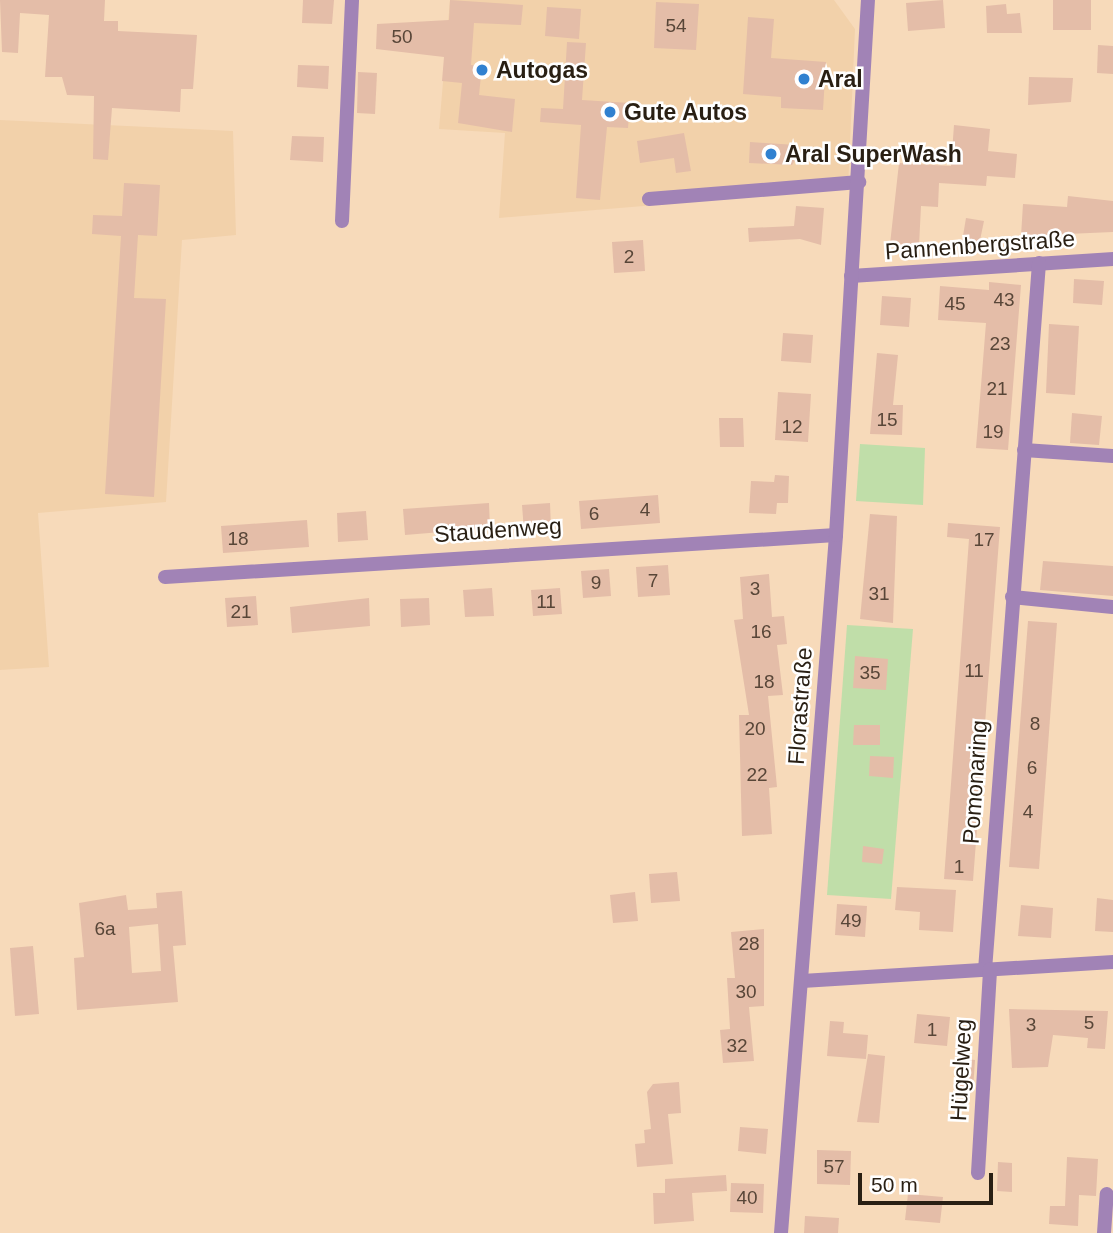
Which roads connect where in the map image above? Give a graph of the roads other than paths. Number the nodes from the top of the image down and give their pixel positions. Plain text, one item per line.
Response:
1 (352, 0) edge
2 (868, 0) edge
3 (859, 182) junction
4 (649, 199) dead end
5 (342, 221) dead end
6 (1113, 259) edge
7 (1039, 263) junction
8 (851, 276) junction
9 (1024, 450) junction
10 (1113, 456) edge
11 (836, 535) junction
12 (165, 577) dead end
13 (1012, 597) junction
14 (1113, 607) edge
15 (1113, 961) edge
16 (987, 970) junction
17 (802, 981) junction
18 (978, 1173) dead end
19 (1107, 1194) dead end
20 (781, 1233) edge
21 (1104, 1233) edge

1 - 5 street
2 - 3 street, Florastraße
3 - 4 street
3 - 8 street, Florastraße
6 - 7 street, Pannenbergstraße
7 - 8 street, Pannenbergstraße
7 - 9 street, Pomonaring
8 - 11 street, Florastraße
9 - 10 street
9 - 13 street, Pomonaring
11 - 12 street, Staudenweg
11 - 17 street, Florastraße
13 - 14 street
13 - 16 street, Pomonaring
15 - 16 street
16 - 17 street
16 - 18 street, Hügelweg
17 - 20 street, Florastraße
19 - 21 street

